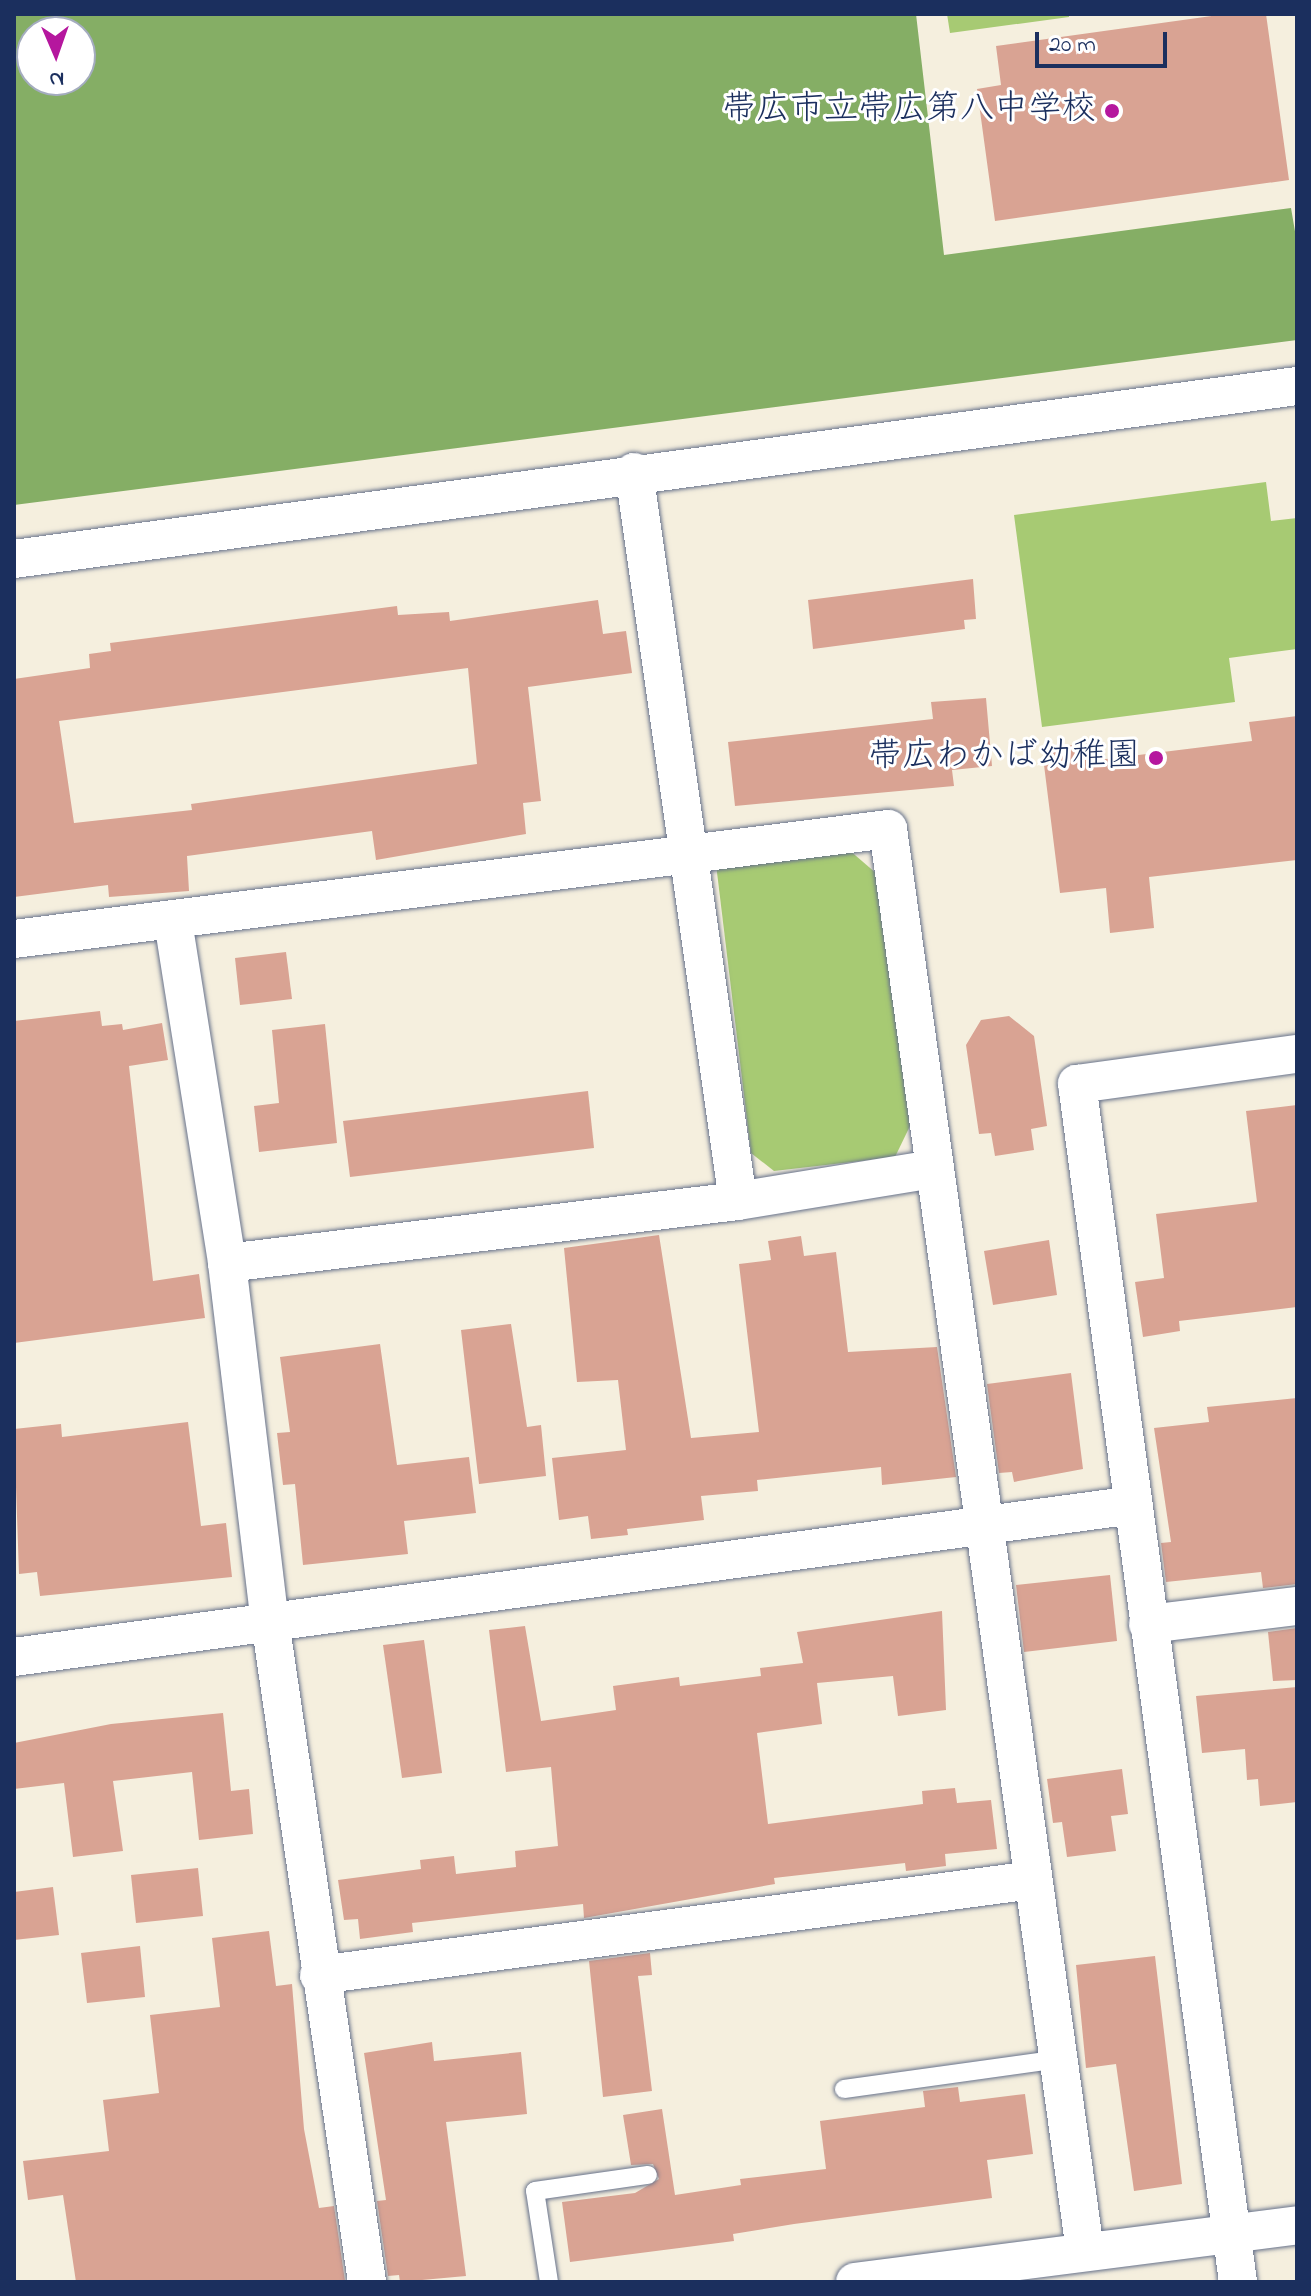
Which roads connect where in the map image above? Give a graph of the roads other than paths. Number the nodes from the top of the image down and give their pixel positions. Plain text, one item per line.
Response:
1 (1297, 386) edge
2 (634, 472) junction
3 (14, 559) edge
4 (691, 853) junction
5 (173, 921) junction
6 (14, 939) edge
7 (1297, 1054) edge
8 (934, 1169) junction
9 (738, 1201) junction
10 (227, 1263) junction
11 (1134, 1505) junction
12 (983, 1524) junction
13 (1297, 1606) edge
14 (270, 1621) junction
15 (1148, 1624) junction
16 (14, 1657) edge
17 (1033, 1880) junction
18 (319, 1975) junction
19 (1059, 2059) junction
20 (844, 2089) dead end
21 (648, 2175) dead end
22 (1297, 2225) edge
23 (1233, 2235) junction
24 (1085, 2251) junction
25 (367, 2282) edge
26 (549, 2282) edge
27 (855, 2282) edge
28 (1238, 2282) edge

1 - 2 street
2 - 3 street
2 - 4 street
4 - 5 street
4 - 8 street
4 - 9 street
5 - 6 street
5 - 10 street
7 - 11 street
8 - 9 street
8 - 12 street
9 - 10 street
10 - 14 street
11 - 12 street
11 - 15 street
12 - 14 street
12 - 17 street
13 - 15 street
14 - 16 street
14 - 18 street
15 - 23 street
17 - 18 street
17 - 19 street
18 - 25 street
19 - 20 lane
19 - 24 street
21 - 26 lane
22 - 23 street
23 - 24 street
23 - 28 street
24 - 27 street

